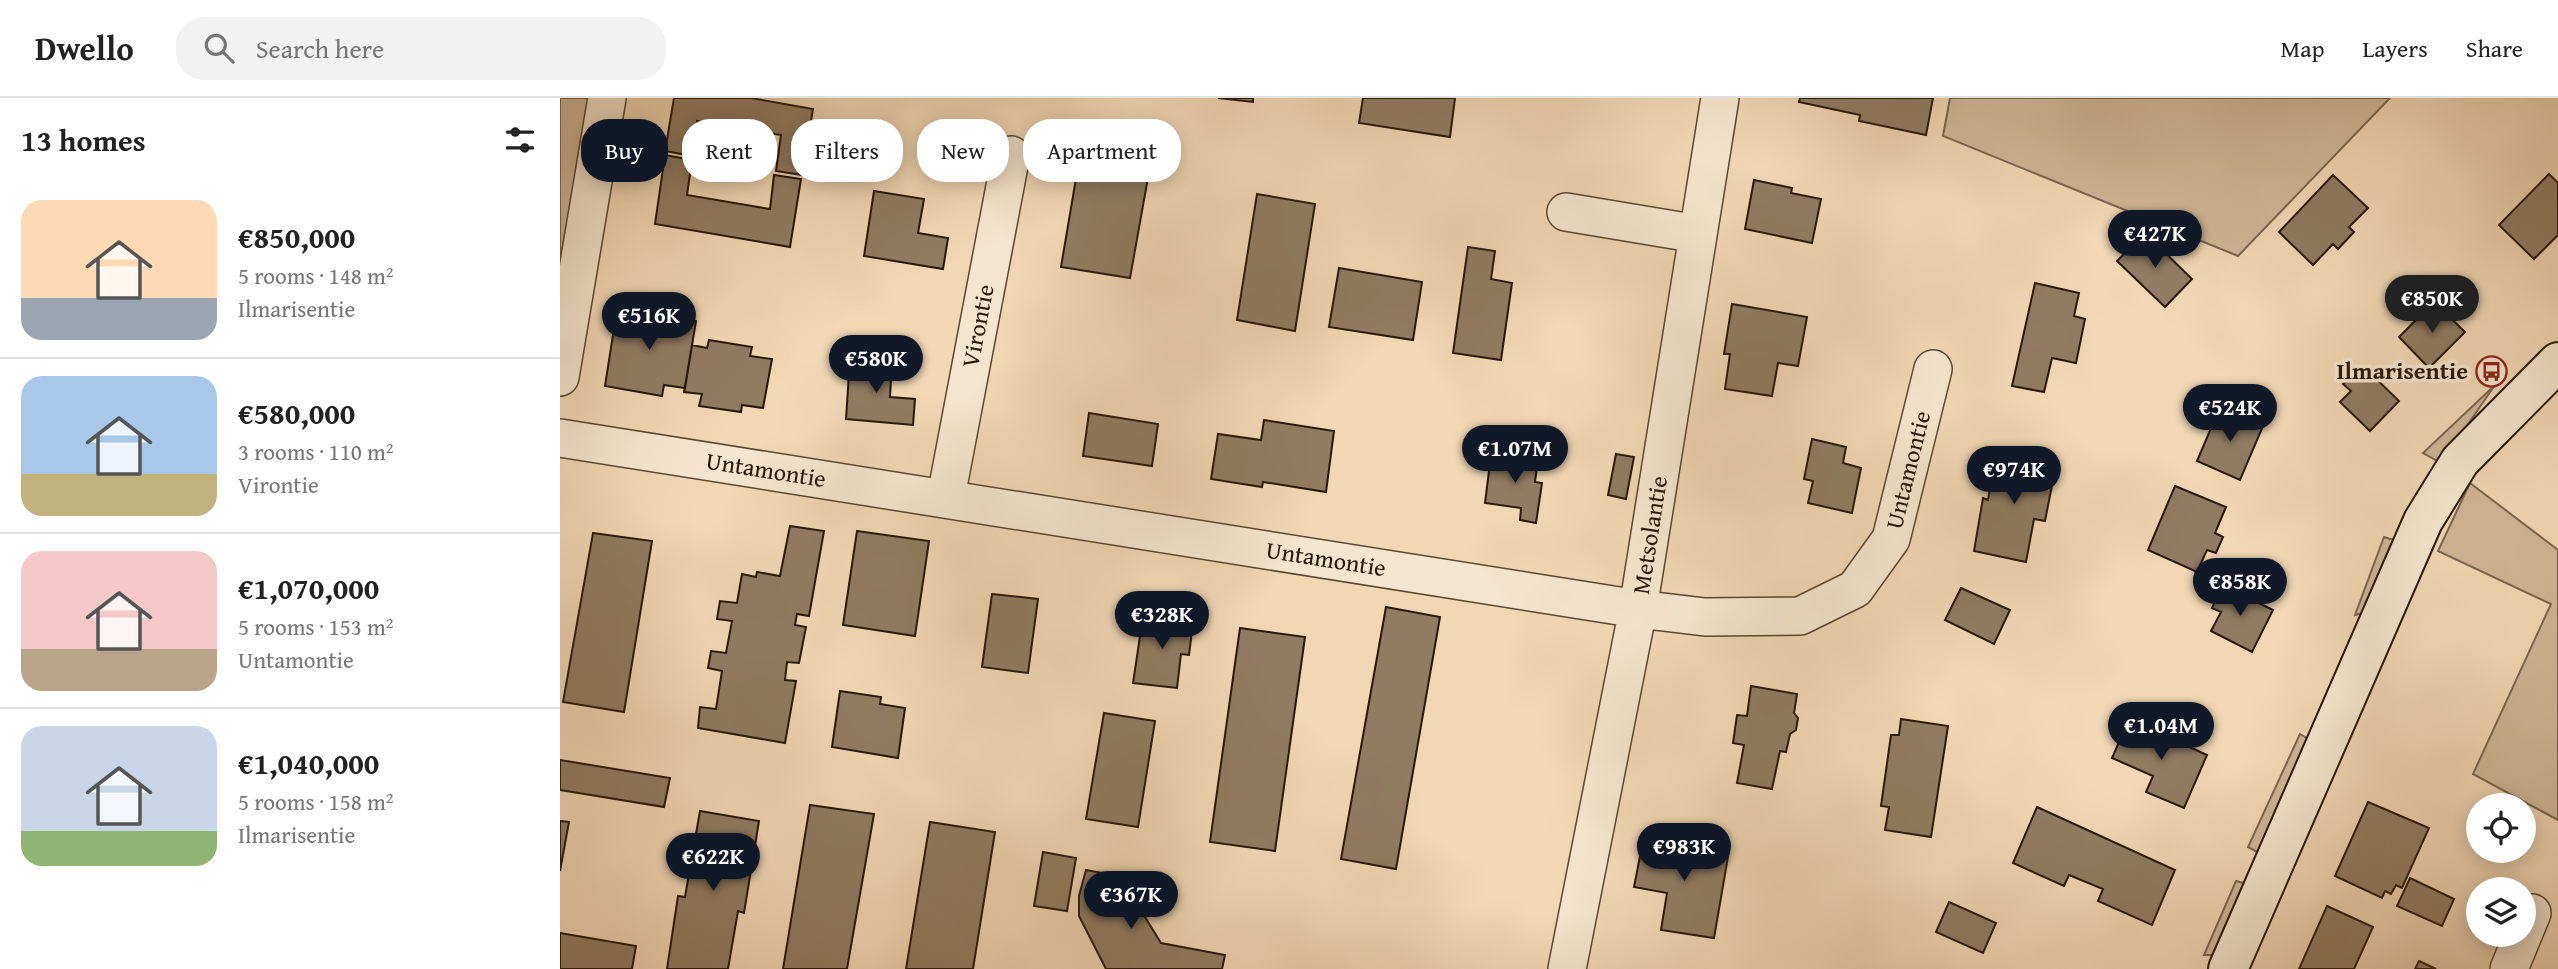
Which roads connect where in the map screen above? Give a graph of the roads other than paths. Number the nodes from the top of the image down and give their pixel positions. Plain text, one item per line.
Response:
1 (607, 98) edge
2 (1720, 98) edge
3 (1011, 155) dead end
4 (1566, 212) dead end
5 (1698, 234) junction
6 (2558, 362) edge
7 (1933, 369) dead end
8 (560, 377) edge
9 (560, 438) edge
10 (946, 497) junction
11 (1638, 609) junction
12 (2519, 947) edge
13 (1567, 969) edge
14 (2228, 969) edge
15 (2510, 969) edge

1 - 8 street
2 - 5 street, Metsolantie
3 - 10 street, Virontie
4 - 5 street
5 - 11 street, Metsolantie
6 - 14 street
7 - 11 street, Untamontie
9 - 10 street, Untamontie
10 - 11 street, Untamontie
11 - 13 street, Metsolantie
12 - 15 street

